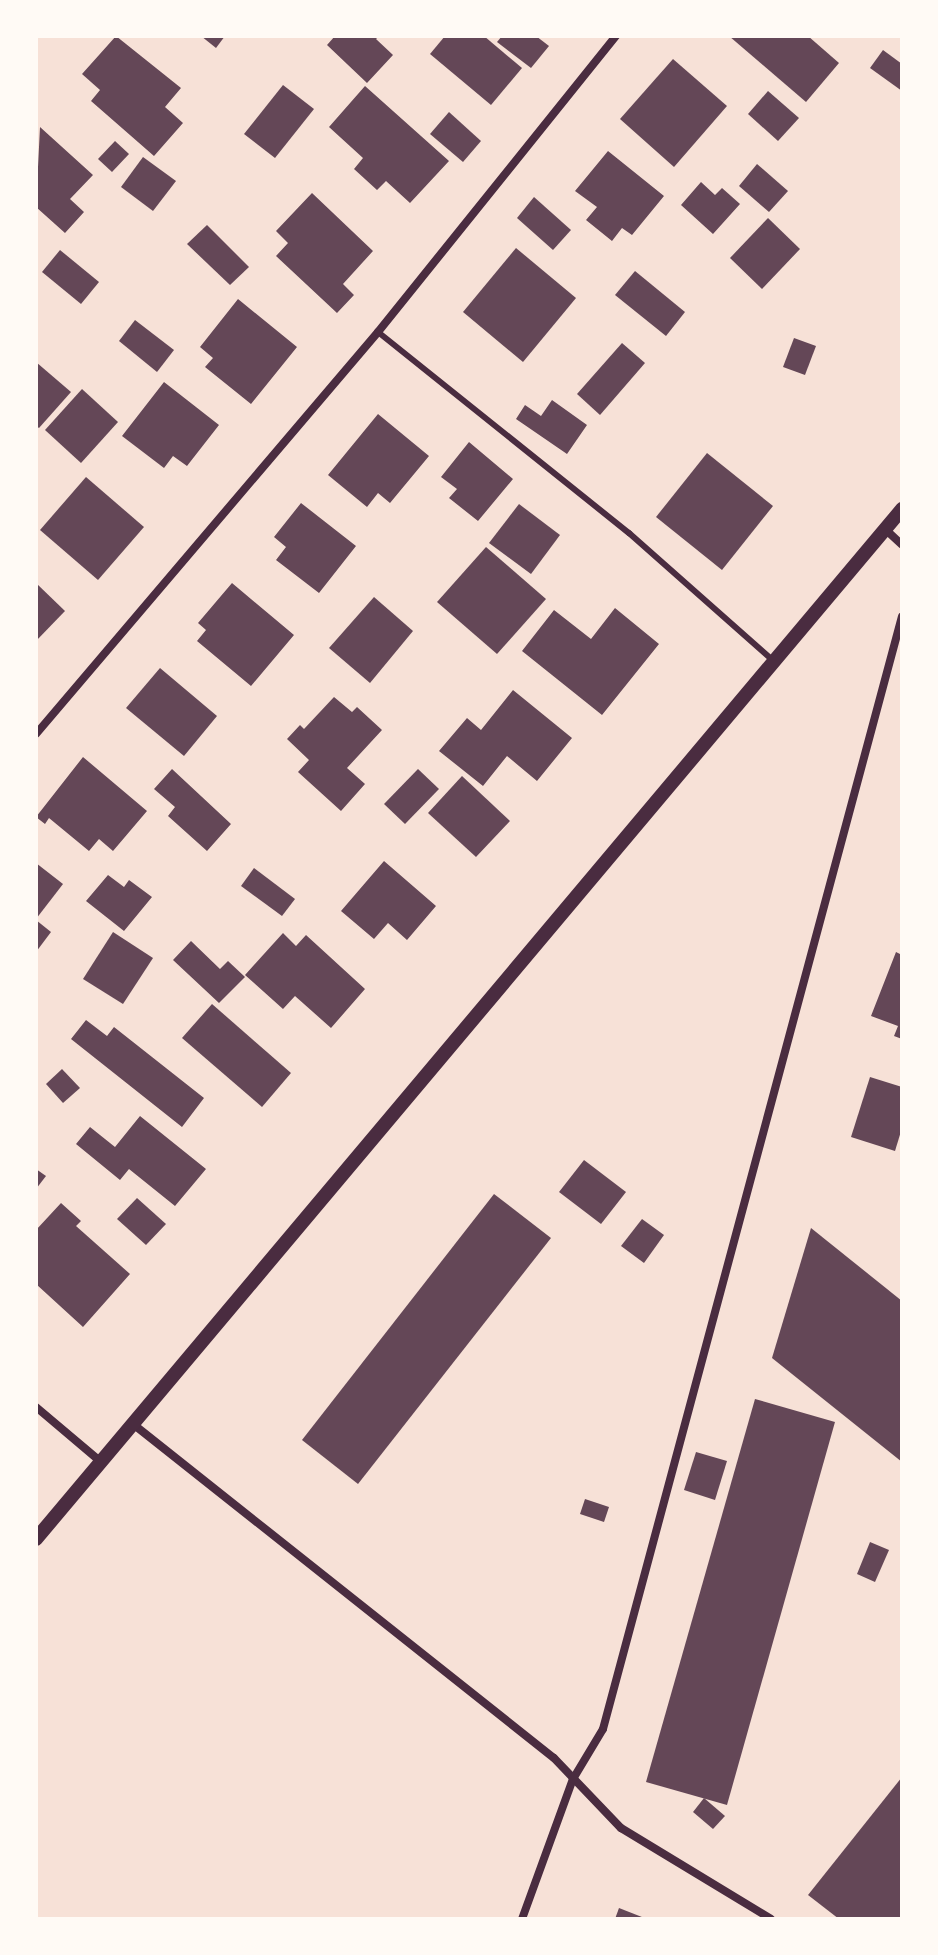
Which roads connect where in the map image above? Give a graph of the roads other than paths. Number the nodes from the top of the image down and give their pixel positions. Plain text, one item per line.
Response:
1 (616, 36) edge
2 (378, 332) junction
3 (902, 509) edge
4 (885, 529) junction
5 (902, 545) edge
6 (902, 616) edge
7 (775, 662) junction
8 (36, 734) edge
9 (36, 1407) edge
10 (133, 1424) junction
11 (101, 1462) junction
12 (36, 1539) edge
13 (573, 1779) junction
14 (522, 1919) edge
15 (771, 1919) edge

1 - 2 street
2 - 7 lane
2 - 8 street
3 - 4 street
4 - 5 street
4 - 7 street
6 - 13 street
7 - 10 street
9 - 11 street
10 - 11 street
10 - 13 street
11 - 12 street
13 - 14 street
13 - 15 street

